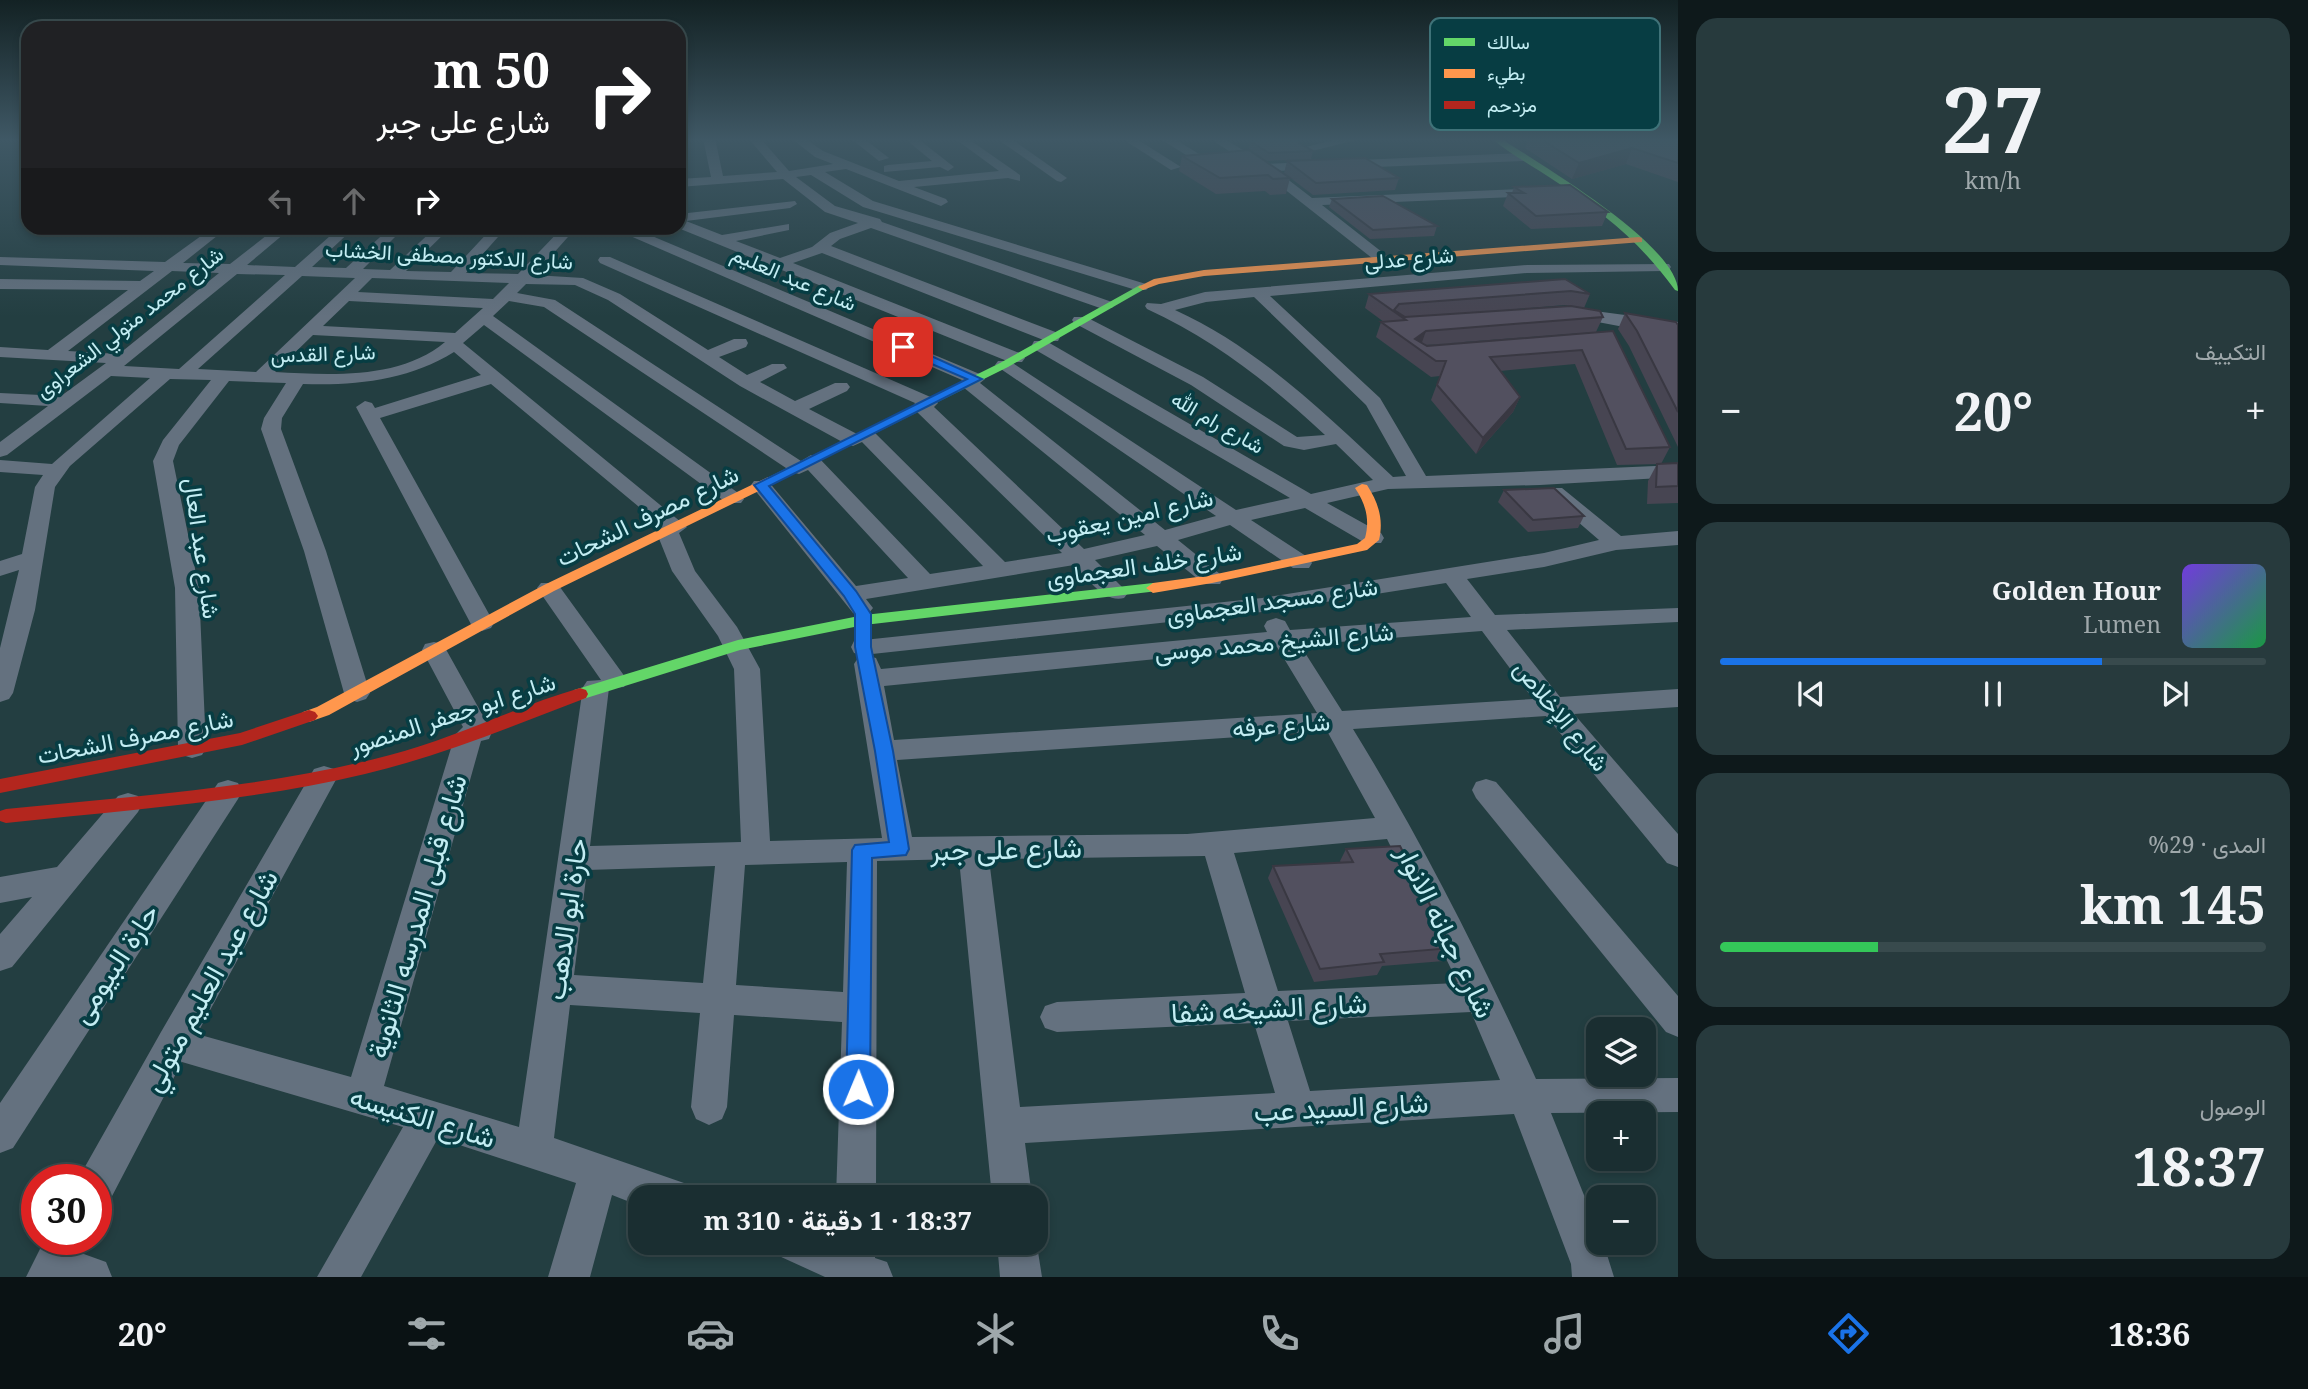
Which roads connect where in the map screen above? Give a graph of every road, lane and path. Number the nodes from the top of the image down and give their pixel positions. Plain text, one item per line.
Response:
1 (815, 198) edge
2 (856, 198) edge
3 (867, 198) edge
4 (931, 198) edge
5 (1305, 198) edge
6 (1416, 198) edge
7 (1583, 198) edge
8 (1607, 198) edge
9 (860, 200) junction
10 (942, 202) dead end
11 (1311, 202) junction
12 (790, 204) dead end
13 (830, 209) junction
14 (899, 214) junction
15 (809, 215) dead end
16 (686, 220) edge
17 (1644, 222) dead end
18 (870, 223) junction
19 (686, 224) edge
20 (784, 228) dead end
21 (211, 235) edge
22 (276, 235) edge
23 (340, 235) edge
24 (390, 235) edge
25 (436, 235) edge
26 (493, 235) edge
27 (563, 235) edge
28 (720, 240) junction
29 (1639, 240) junction
30 (623, 242) edge
31 (822, 248) junction
32 (911, 251) dead end
33 (1382, 259) junction
34 (0, 261) edge
35 (777, 264) junction
36 (170, 265) junction
37 (1664, 267) junction
38 (237, 268) junction
39 (302, 270) junction
40 (352, 271) junction
41 (370, 272) junction
42 (395, 273) junction
43 (456, 275) junction
44 (524, 278) junction
45 (584, 282) junction
46 (0, 284) edge
47 (142, 286) junction
48 (1678, 288) edge
49 (1010, 289) dead end
50 (1133, 291) junction
51 (1257, 292) junction
52 (345, 296) junction
53 (1106, 305) junction
54 (496, 306) junction
55 (1160, 309) junction
56 (1552, 313) edge
57 (1079, 316) junction
58 (1596, 317) junction
59 (1678, 327) edge
60 (309, 330) junction
61 (1614, 338) edge
62 (456, 341) junction
63 (1046, 341) junction
64 (740, 343) dead end
65 (0, 352) edge
66 (52, 355) junction
67 (705, 357) junction
68 (123, 359) junction
69 (1010, 361) junction
70 (778, 368) dead end
71 (107, 371) junction
72 (175, 373) junction
73 (224, 376) junction
74 (494, 377) junction
75 (259, 378) junction
76 (297, 380) junction
77 (972, 381) junction
78 (746, 382) junction
79 (841, 387) dead end
80 (0, 398) edge
81 (65, 402) junction
82 (926, 404) junction
83 (794, 409) junction
84 (859, 437) junction
85 (1339, 438) junction
86 (4, 445) edge
87 (805, 464) junction
88 (0, 466) edge
89 (1675, 466) edge
90 (54, 470) junction
91 (1540, 479) junction
92 (1419, 481) junction
93 (1388, 483) junction
94 (761, 485) junction
95 (1362, 488) junction
96 (734, 499) junction
97 (1306, 501) junction
98 (1234, 517) junction
99 (671, 529) junction
100 (1162, 538) junction
101 (1373, 538) junction
102 (1678, 538) edge
103 (1616, 543) junction
104 (34, 557) junction
105 (1080, 557) junction
106 (1301, 563) junction
107 (0, 569) edge
108 (999, 569) junction
109 (1450, 573) junction
110 (1212, 579) junction
111 (925, 582) junction
112 (549, 588) junction
113 (1116, 593) junction
114 (851, 594) junction
115 (1262, 605) junction
116 (1674, 619) edge
117 (864, 620) junction
118 (482, 623) junction
119 (1489, 623) junction
120 (1284, 638) junction
121 (738, 645) junction
122 (863, 647) junction
123 (434, 650) junction
124 (870, 679) junction
125 (605, 684) junction
126 (0, 693) edge
127 (357, 693) junction
128 (1678, 698) edge
129 (1552, 705) junction
130 (1336, 720) junction
131 (474, 734) junction
132 (192, 748) junction
133 (884, 751) junction
134 (324, 776) junction
135 (11, 784) edge
136 (1486, 790) dead end
137 (228, 791) junction
138 (128, 804) junction
139 (3, 821) edge
140 (1397, 827) junction
141 (1216, 844) junction
142 (973, 848) junction
143 (900, 849) junction
144 (862, 850) junction
145 (743, 853) junction
146 (1678, 855) edge
147 (573, 858) junction
148 (69, 877) junction
149 (0, 890) edge
150 (0, 957) edge
151 (555, 989) junction
152 (1481, 997) junction
153 (718, 999) junction
154 (1266, 1007) junction
155 (859, 1008) junction
156 (1057, 1017) dead end
157 (1678, 1021) edge
158 (173, 1043) junction
159 (1678, 1095) edge
160 (1525, 1096) junction
161 (363, 1097) junction
162 (709, 1107) dead end
163 (1298, 1109) junction
164 (430, 1117) junction
165 (1004, 1126) junction
166 (0, 1135) edge
167 (534, 1150) junction
168 (108, 1164) edge
169 (599, 1171) junction
170 (637, 1185) edge
171 (856, 1185) edge
172 (1011, 1185) edge
173 (1018, 1255) edge
174 (56, 1260) edge
175 (91, 1277) edge
176 (338, 1277) edge
177 (569, 1277) edge
178 (1021, 1277) edge
179 (1593, 1277) edge

1 - 13 street
2 - 9 street
3 - 9 street
4 - 10 street
5 - 11 street
6 - 11 street
7 - 29 street
8 - 17 street
9 - 13 street
9 - 14 street
11 - 33 street
12 - 16 street
13 - 15 street
13 - 18 street
14 - 18 street
14 - 50 street
18 - 31 street
18 - 53 street
19 - 28 street
20 - 28 street
21 - 36 street
22 - 38 street, شارع محمد متولي الشعراوى
23 - 39 street
24 - 40 street
25 - 42 street
26 - 43 street
27 - 44 street, شارع القدس
28 - 35 street
29 - 33 street, شارع مصرف الشحات
29 - 37 street
30 - 45 street
30 - 77 street, شارع عبد العليم
30 - 82 street
31 - 35 street
31 - 63 street, شارع رام الله
32 - 49 street
33 - 50 street, شارع مصرف الشحات
34 - 36 street, شارع الدكتور مصطفى الخشاب
35 - 69 street
36 - 38 street, شارع الدكتور مصطفى الخشاب
36 - 47 street
37 - 48 street
37 - 51 street, شارع عدلى
38 - 39 street, شارع الدكتور مصطفى الخشاب
38 - 68 street, شارع محمد متولي الشعراوى
39 - 40 street, شارع الدكتور مصطفى الخشاب
39 - 72 street
40 - 41 street, شارع الدكتور مصطفى الخشاب
41 - 42 street, شارع الدكتور مصطفى الخشاب
41 - 52 street
42 - 43 street, شارع الدكتور مصطفى الخشاب
43 - 44 street, شارع الدكتور مصطفى الخشاب
44 - 45 street, شارع الدكتور مصطفى الخشاب
44 - 54 street, شارع القدس
45 - 67 street, شارع الدكتور مصطفى الخشاب
46 - 47 street
47 - 66 street
50 - 53 street, شارع مصرف الشحات
50 - 55 street
51 - 55 street, شارع عدلى
51 - 92 street
52 - 54 street
52 - 60 street
53 - 57 street, شارع مصرف الشحات
54 - 62 street, شارع القدس
54 - 87 street
54 - 96 street
55 - 85 street
56 - 58 street
57 - 63 street, شارع مصرف الشحات
57 - 85 street
58 - 59 street
58 - 61 street
60 - 62 street
60 - 75 street
62 - 74 street
62 - 76 street, شارع القدس
63 - 69 street, شارع مصرف الشحات
63 - 97 street, شارع رام الله
64 - 67 street
65 - 66 street
66 - 68 street
67 - 78 street, شارع الدكتور مصطفى الخشاب
68 - 71 street, شارع محمد متولي الشعراوى
69 - 77 street, شارع مصرف الشحات
69 - 98 street
70 - 78 street
71 - 72 street, شارع القدس
71 - 81 street, شارع محمد متولي الشعراوى
72 - 73 street, شارع القدس
72 - 90 street
73 - 75 street, شارع القدس
73 - 132 street, شارع عبد العال
74 - 99 street
74 - 118 street
75 - 76 street, شارع القدس
76 - 127 street
77 - 82 street, شارع مصرف الشحات
77 - 100 street, شارع عبد العليم
78 - 83 street, شارع الدكتور مصطفى الخشاب
79 - 83 street
80 - 81 street
81 - 86 street, شارع محمد متولي الشعراوى
82 - 84 street, شارع مصرف الشحات
82 - 105 street
83 - 84 street, شارع الدكتور مصطفى الخشاب
84 - 87 street, شارع مصرف الشحات
84 - 108 street, شارع الدكتور مصطفى الخشاب
85 - 93 street
87 - 94 street, شارع مصرف الشحات
87 - 111 street
88 - 90 street
89 - 91 street, شارع امين يعقوب
90 - 104 street
91 - 92 street, شارع امين يعقوب
91 - 103 street
92 - 93 street, شارع امين يعقوب
93 - 95 street, شارع امين يعقوب
94 - 96 street, شارع مصرف الشحات
94 - 114 street
95 - 97 street, شارع امين يعقوب
95 - 101 street
96 - 99 street, شارع مصرف الشحات
97 - 98 street, شارع امين يعقوب
97 - 101 street, شارع رام الله
98 - 100 street, شارع امين يعقوب
98 - 106 street
99 - 112 street, شارع مصرف الشحات
99 - 121 street
100 - 105 street, شارع امين يعقوب
100 - 110 street, شارع عبد العليم
101 - 106 street, شارع خلف العجماوى
102 - 103 street, شارع مسجد العجماوى
103 - 109 street, شارع مسجد العجماوى
104 - 107 street
104 - 126 street
105 - 108 street, شارع امين يعقوب
105 - 113 street
106 - 110 street, شارع خلف العجماوى
108 - 111 street, شارع امين يعقوب
109 - 115 street, شارع مسجد العجماوى
109 - 119 street, شارع الإخلاص
110 - 113 street, شارع خلف العجماوى
111 - 114 street, شارع امين يعقوب
112 - 118 street, شارع مصرف الشحات
112 - 125 street
113 - 117 street, شارع خلف العجماوى
114 - 117 street
115 - 120 street, شارع جبانه الانوار
115 - 122 street, شارع مسجد العجماوى
116 - 119 street, شارع الشيخ محمد موسى
117 - 121 street, شارع ابو جعفر المنصور
117 - 122 street
118 - 123 street, شارع مصرف الشحات
119 - 120 street, شارع الشيخ محمد موسى
119 - 129 street, شارع الإخلاص
120 - 124 street, شارع الشيخ محمد موسى
120 - 130 street, شارع جبانه الانوار
121 - 125 street, شارع ابو جعفر المنصور
121 - 145 street
122 - 124 street
123 - 127 street, شارع مصرف الشحات
123 - 131 street
124 - 133 street
125 - 131 street, شارع ابو جعفر المنصور
125 - 147 street, حارة ابو الدهب
127 - 132 street, شارع مصرف الشحات
128 - 129 street, شارع عرفه
129 - 130 street, شارع عرفه
129 - 146 street, شارع الإخلاص
130 - 133 street, شارع عرفه
130 - 140 street, شارع جبانه الانوار
131 - 134 street, شارع ابو جعفر المنصور
131 - 161 street, شارع قبلى المدرسه الثانوية
132 - 135 street, شارع مصرف الشحات
133 - 143 street
134 - 137 street, شارع ابو جعفر المنصور
134 - 158 street, شارع عبد العليم متولي
135 - 139 street
136 - 157 street
137 - 138 street, شارع ابو جعفر المنصور
137 - 166 street, حارة البيومى
138 - 139 street, شارع ابو جعفر المنصور
138 - 148 street
140 - 141 street, شارع على جبر
140 - 152 street, شارع جبانه الانوار
141 - 142 street, شارع على جبر
141 - 154 street
142 - 143 street, شارع على جبر
142 - 165 street
143 - 144 street, شارع على جبر
144 - 145 street, شارع على جبر
144 - 155 street
145 - 147 street, شارع على جبر
145 - 153 street
147 - 151 street, حارة ابو الدهب
148 - 149 street
148 - 150 street
151 - 153 street
151 - 167 street, حارة ابو الدهب
152 - 154 street, شارع الشيخه شفا
152 - 160 street, شارع جبانه الانوار
153 - 155 street
153 - 162 street
154 - 156 street, شارع الشيخه شفا
154 - 163 street
155 - 171 street
158 - 161 street, شارع الكنيسه
158 - 168 street, شارع عبد العليم متولي
159 - 160 street, شارع السيد عب
160 - 163 street, شارع السيد عب
160 - 179 street, شارع جبانه الانوار
161 - 164 street, شارع الكنيسه
163 - 165 street, شارع السيد عب
164 - 167 street, شارع الكنيسه
164 - 176 street
165 - 172 street
167 - 169 street, شارع الكنيسه
169 - 170 street, شارع الكنيسه
169 - 177 street
173 - 178 street
174 - 175 street

